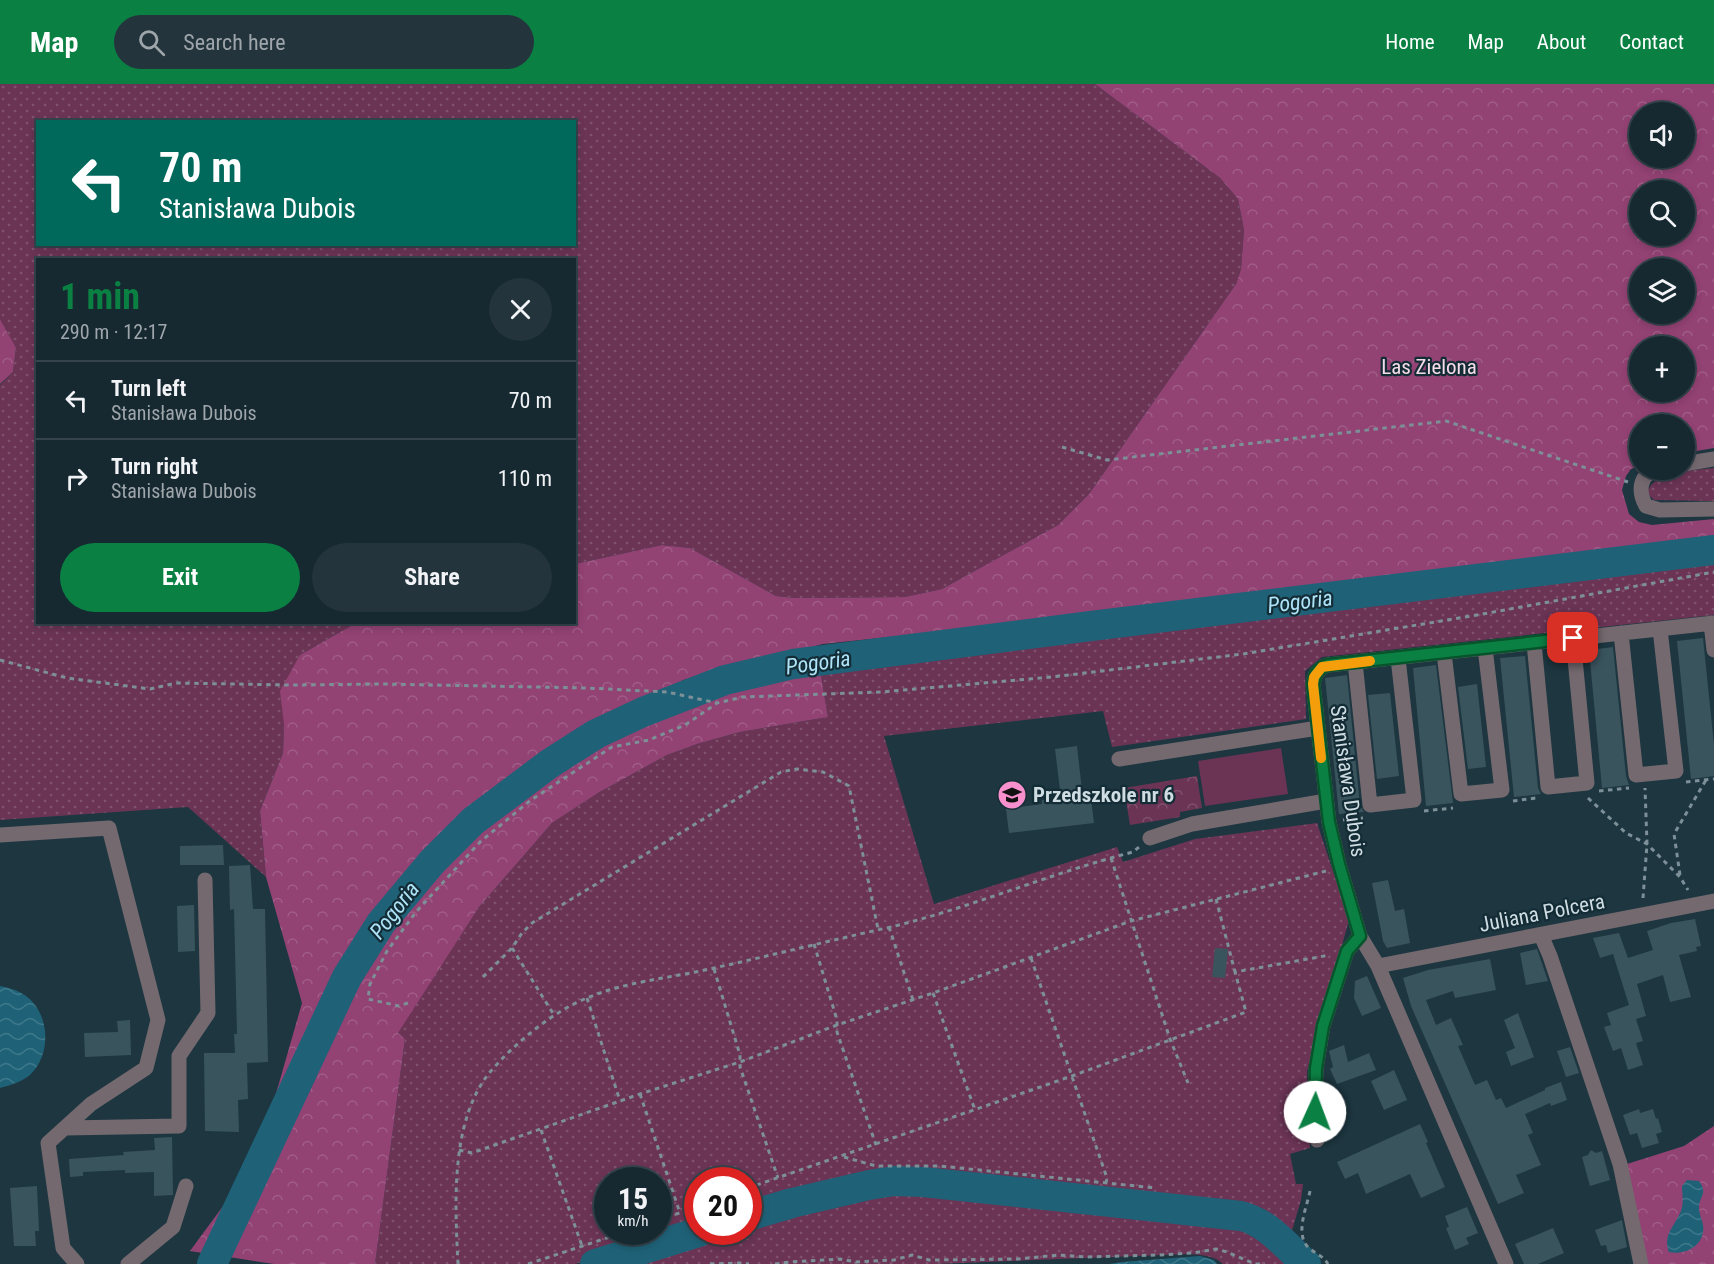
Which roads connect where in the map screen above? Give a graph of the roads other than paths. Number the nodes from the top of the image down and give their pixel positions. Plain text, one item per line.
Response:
1 (1714, 459) edge
2 (1695, 462) edge
3 (1642, 480) edge
4 (1714, 509) edge
5 (1713, 623) edge
6 (1660, 629) junction
7 (1621, 633) junction
8 (1573, 638) junction
9 (1534, 643) junction
10 (1485, 648) junction
11 (1714, 650) edge
12 (1444, 652) junction
13 (1398, 658) junction
14 (1355, 662) junction
15 (1318, 728) junction
16 (1119, 759) dead end
17 (1326, 801) junction
18 (0, 835) edge
19 (1149, 838) road end
20 (205, 880) dead end
21 (1714, 901) edge
22 (1541, 934) junction
23 (1360, 936) junction
24 (1378, 966) junction
25 (65, 1128) junction
26 (1317, 1140) dead end
27 (186, 1186) dead end
28 (77, 1264) edge
29 (128, 1264) edge
30 (1506, 1264) edge
31 (1641, 1264) edge

1 - 2 street
3 - 4 street
5 - 6 street, Stanisława Dubois
5 - 11 street
6 - 7 street, Stanisława Dubois
6 - 7 street
7 - 8 street, Stanisława Dubois
8 - 9 street, Stanisława Dubois
8 - 9 street
9 - 10 street, Stanisława Dubois
10 - 12 street, Stanisława Dubois
10 - 12 street
12 - 13 street, Stanisława Dubois
13 - 14 street, Stanisława Dubois
13 - 14 street
14 - 15 street, Stanisława Dubois
15 - 16 street
15 - 17 street, Stanisława Dubois
17 - 19 street
17 - 23 street, Stanisława Dubois
18 - 25 street
20 - 25 street
21 - 22 street, Juliana Polcera
22 - 24 street, Juliana Polcera
22 - 31 street
23 - 24 street, Stanisława Dubois
23 - 26 street
24 - 30 street, Stanisława Dubois
25 - 28 street
27 - 29 street

